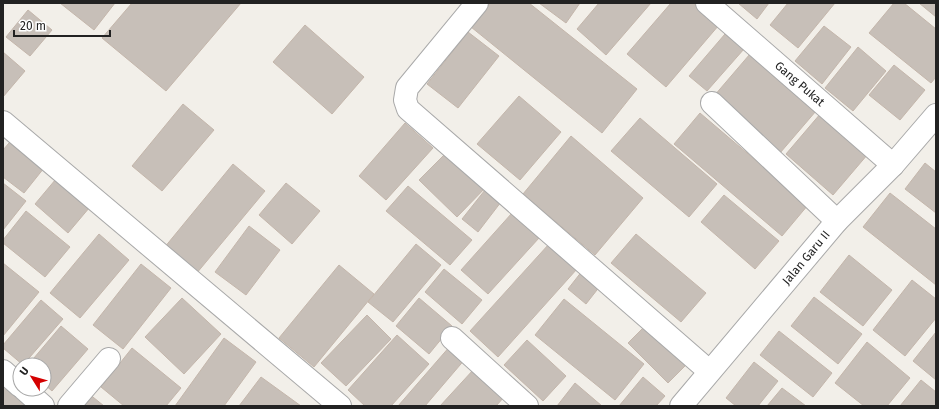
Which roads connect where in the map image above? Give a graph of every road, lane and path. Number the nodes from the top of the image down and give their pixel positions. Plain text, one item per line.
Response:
1 (477, 3) edge
2 (707, 3) edge
3 (712, 103) dead end
4 (936, 115) edge
5 (3, 122) edge
6 (893, 165) junction
7 (837, 221) junction
8 (452, 338) dead end
9 (109, 360) dead end
10 (3, 371) edge
11 (710, 371) junction
12 (12, 379) edge
13 (33, 397) edge
14 (685, 405) edge
15 (43, 406) edge
16 (68, 406) edge
17 (340, 406) edge
18 (527, 406) edge

1 - 11 street
2 - 6 street, Gang Pukat
3 - 7 street
4 - 6 street, Jalan Garu II
5 - 17 street
6 - 7 street, Jalan Garu II
7 - 11 street, Jalan Garu II
8 - 18 street
9 - 16 street
10 - 12 street
11 - 14 street, Jalan Garu II
13 - 15 street

